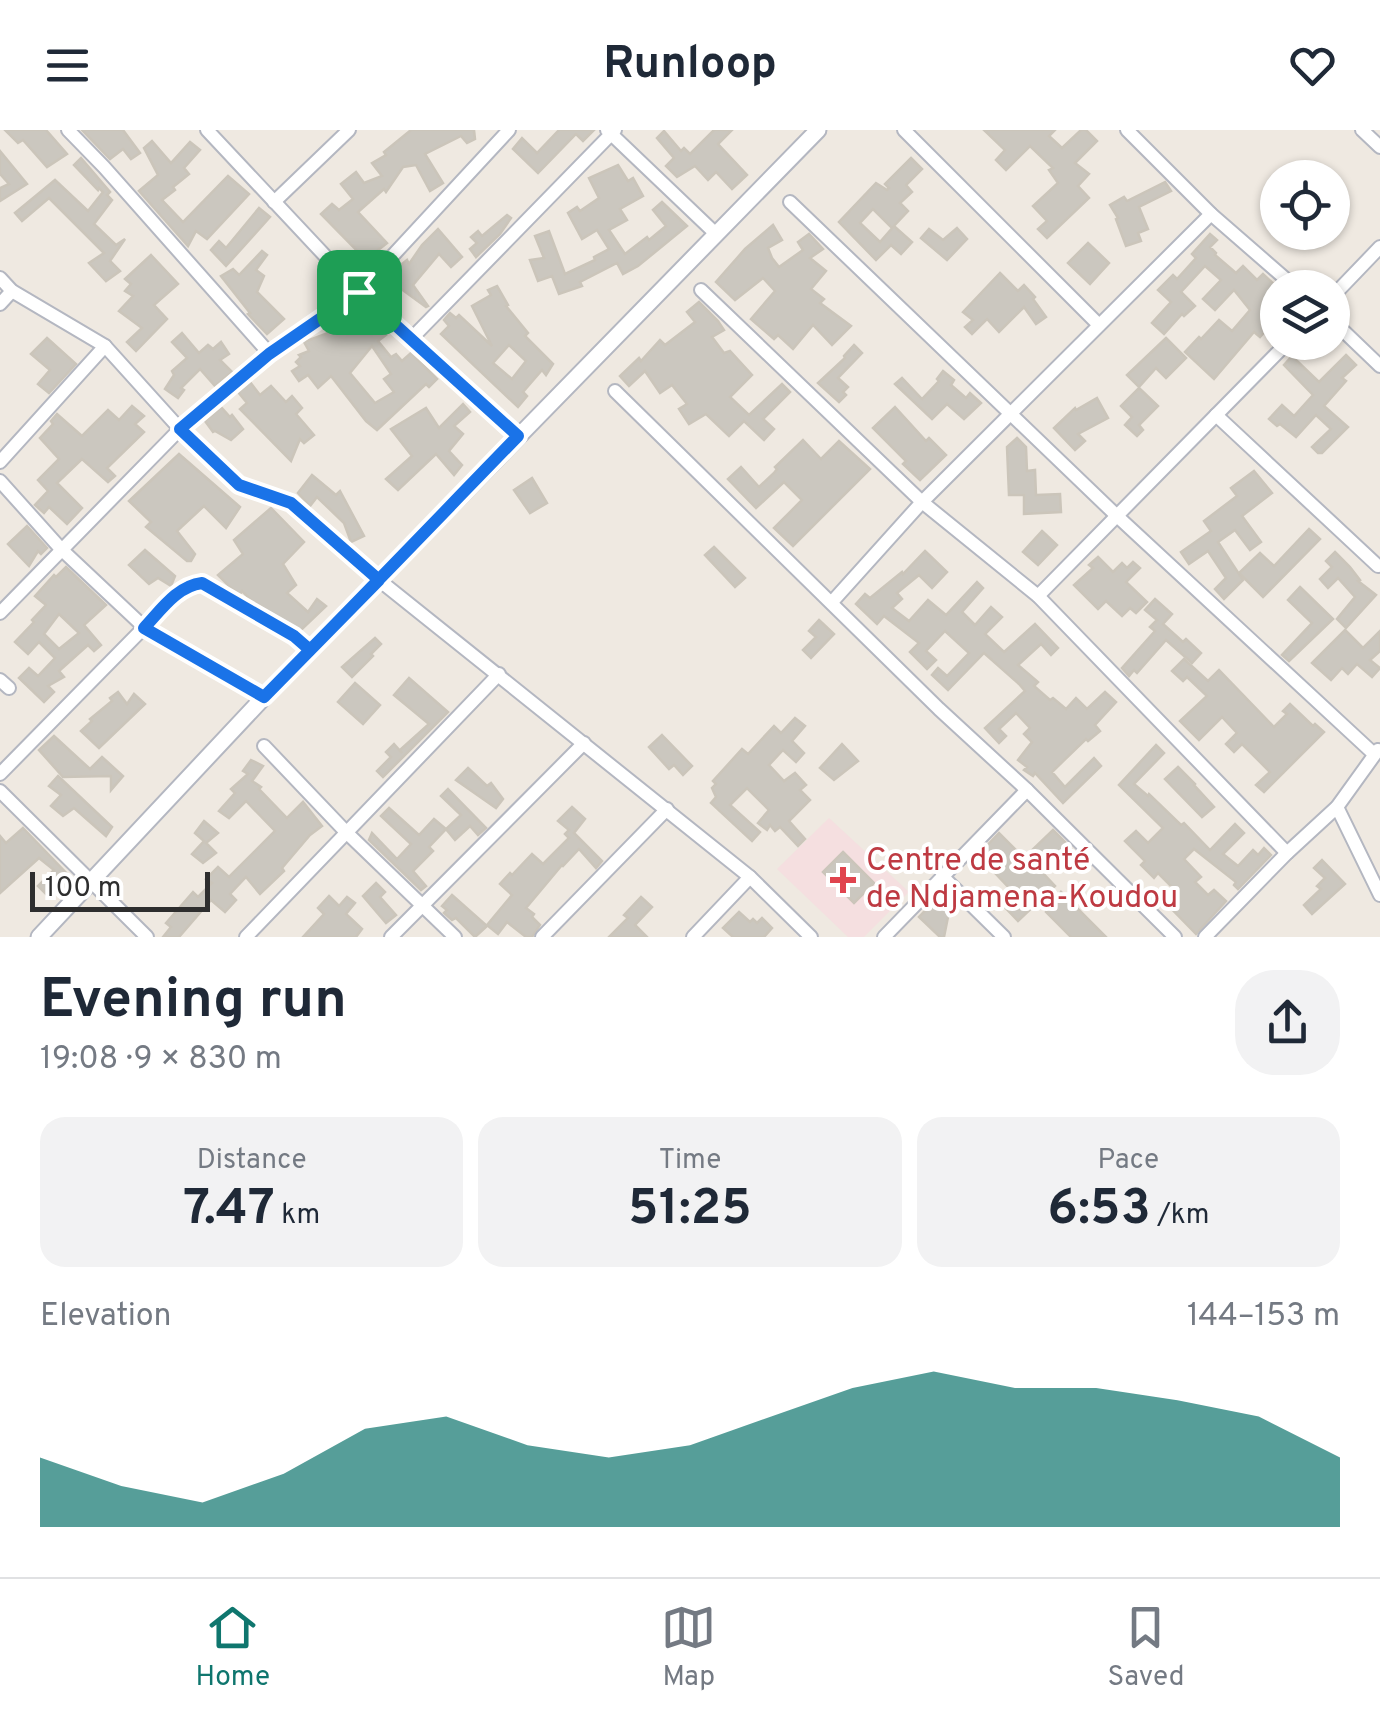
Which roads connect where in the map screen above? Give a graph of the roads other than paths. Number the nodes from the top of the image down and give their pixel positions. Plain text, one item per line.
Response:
1 (68, 130) edge
2 (207, 130) edge
3 (350, 130) edge
4 (510, 130) edge
5 (818, 130) edge
6 (904, 130) edge
7 (1127, 130) edge
8 (1362, 130) edge
9 (611, 131) edge
10 (1380, 147) edge
11 (274, 202) junction
12 (790, 202) dead end
13 (1211, 214) junction
14 (716, 234) junction
15 (1380, 247) edge
16 (1275, 270) edge
17 (0, 278) edge
18 (1350, 278) edge
19 (701, 290) dead end
20 (12, 291) junction
21 (359, 292) junction
22 (0, 304) edge
23 (1099, 325) junction
24 (1350, 337) edge
25 (412, 338) junction
26 (105, 346) junction
27 (269, 354) junction
28 (1270, 360) edge
29 (1380, 366) edge
30 (615, 391) dead end
31 (1012, 412) junction
32 (1216, 415) junction
33 (180, 429) junction
34 (518, 436) junction
35 (0, 462) edge
36 (0, 481) edge
37 (922, 502) junction
38 (1117, 516) junction
39 (61, 549) junction
40 (1378, 566) edge
41 (379, 580) junction
42 (1038, 596) junction
43 (832, 602) junction
44 (0, 614) edge
45 (144, 628) junction
46 (310, 650) junction
47 (499, 674) junction
48 (264, 697) junction
49 (584, 744) junction
50 (264, 746) dead end
51 (1377, 751) edge
52 (0, 774) edge
53 (1027, 790) junction
54 (0, 791) edge
55 (1337, 808) junction
56 (667, 809) junction
57 (346, 832) junction
58 (1287, 853) junction
59 (942, 876) junction
60 (750, 877) junction
61 (91, 882) junction
62 (1380, 895) edge
63 (420, 906) junction
64 (997, 935) edge
65 (40, 937) edge
66 (147, 937) edge
67 (246, 937) edge
68 (391, 937) edge
69 (455, 937) edge
70 (542, 937) edge
71 (693, 937) edge
72 (811, 937) edge
73 (884, 937) edge
74 (1175, 937) edge
75 (1205, 937) edge

1 - 27 street
2 - 11 street
3 - 11 street
4 - 21 street
5 - 14 street
6 - 23 street
7 - 13 street
8 - 10 street
9 - 14 street
9 - 25 street
11 - 21 street
12 - 31 street
13 - 16 street
13 - 23 street
14 - 34 street
15 - 18 street
17 - 20 street
19 - 37 street
20 - 22 street
20 - 26 street
21 - 25 street
21 - 27 street
23 - 31 street
24 - 29 street
25 - 34 street
26 - 33 street
26 - 35 street
27 - 33 street
28 - 32 street
30 - 43 street
31 - 37 street
31 - 38 street
32 - 38 street
32 - 40 street
33 - 39 street
33 - 41 street
34 - 41 street
36 - 39 street
37 - 42 street
37 - 43 street
38 - 42 street
38 - 51 street
39 - 44 street
39 - 45 street
41 - 46 street
41 - 47 street
42 - 58 street
43 - 53 street
45 - 46 street
45 - 48 street
45 - 52 street
46 - 48 street
47 - 49 street
47 - 57 street
48 - 61 street
49 - 56 street
49 - 63 street
50 - 57 street
51 - 55 street
53 - 59 street
53 - 74 street
54 - 61 street
55 - 58 street
55 - 62 street
56 - 60 street
56 - 70 street
57 - 63 street
57 - 67 street
58 - 75 street
59 - 64 street
59 - 73 street
60 - 71 street
60 - 72 street
61 - 65 street
61 - 66 street
63 - 68 street
63 - 69 street

